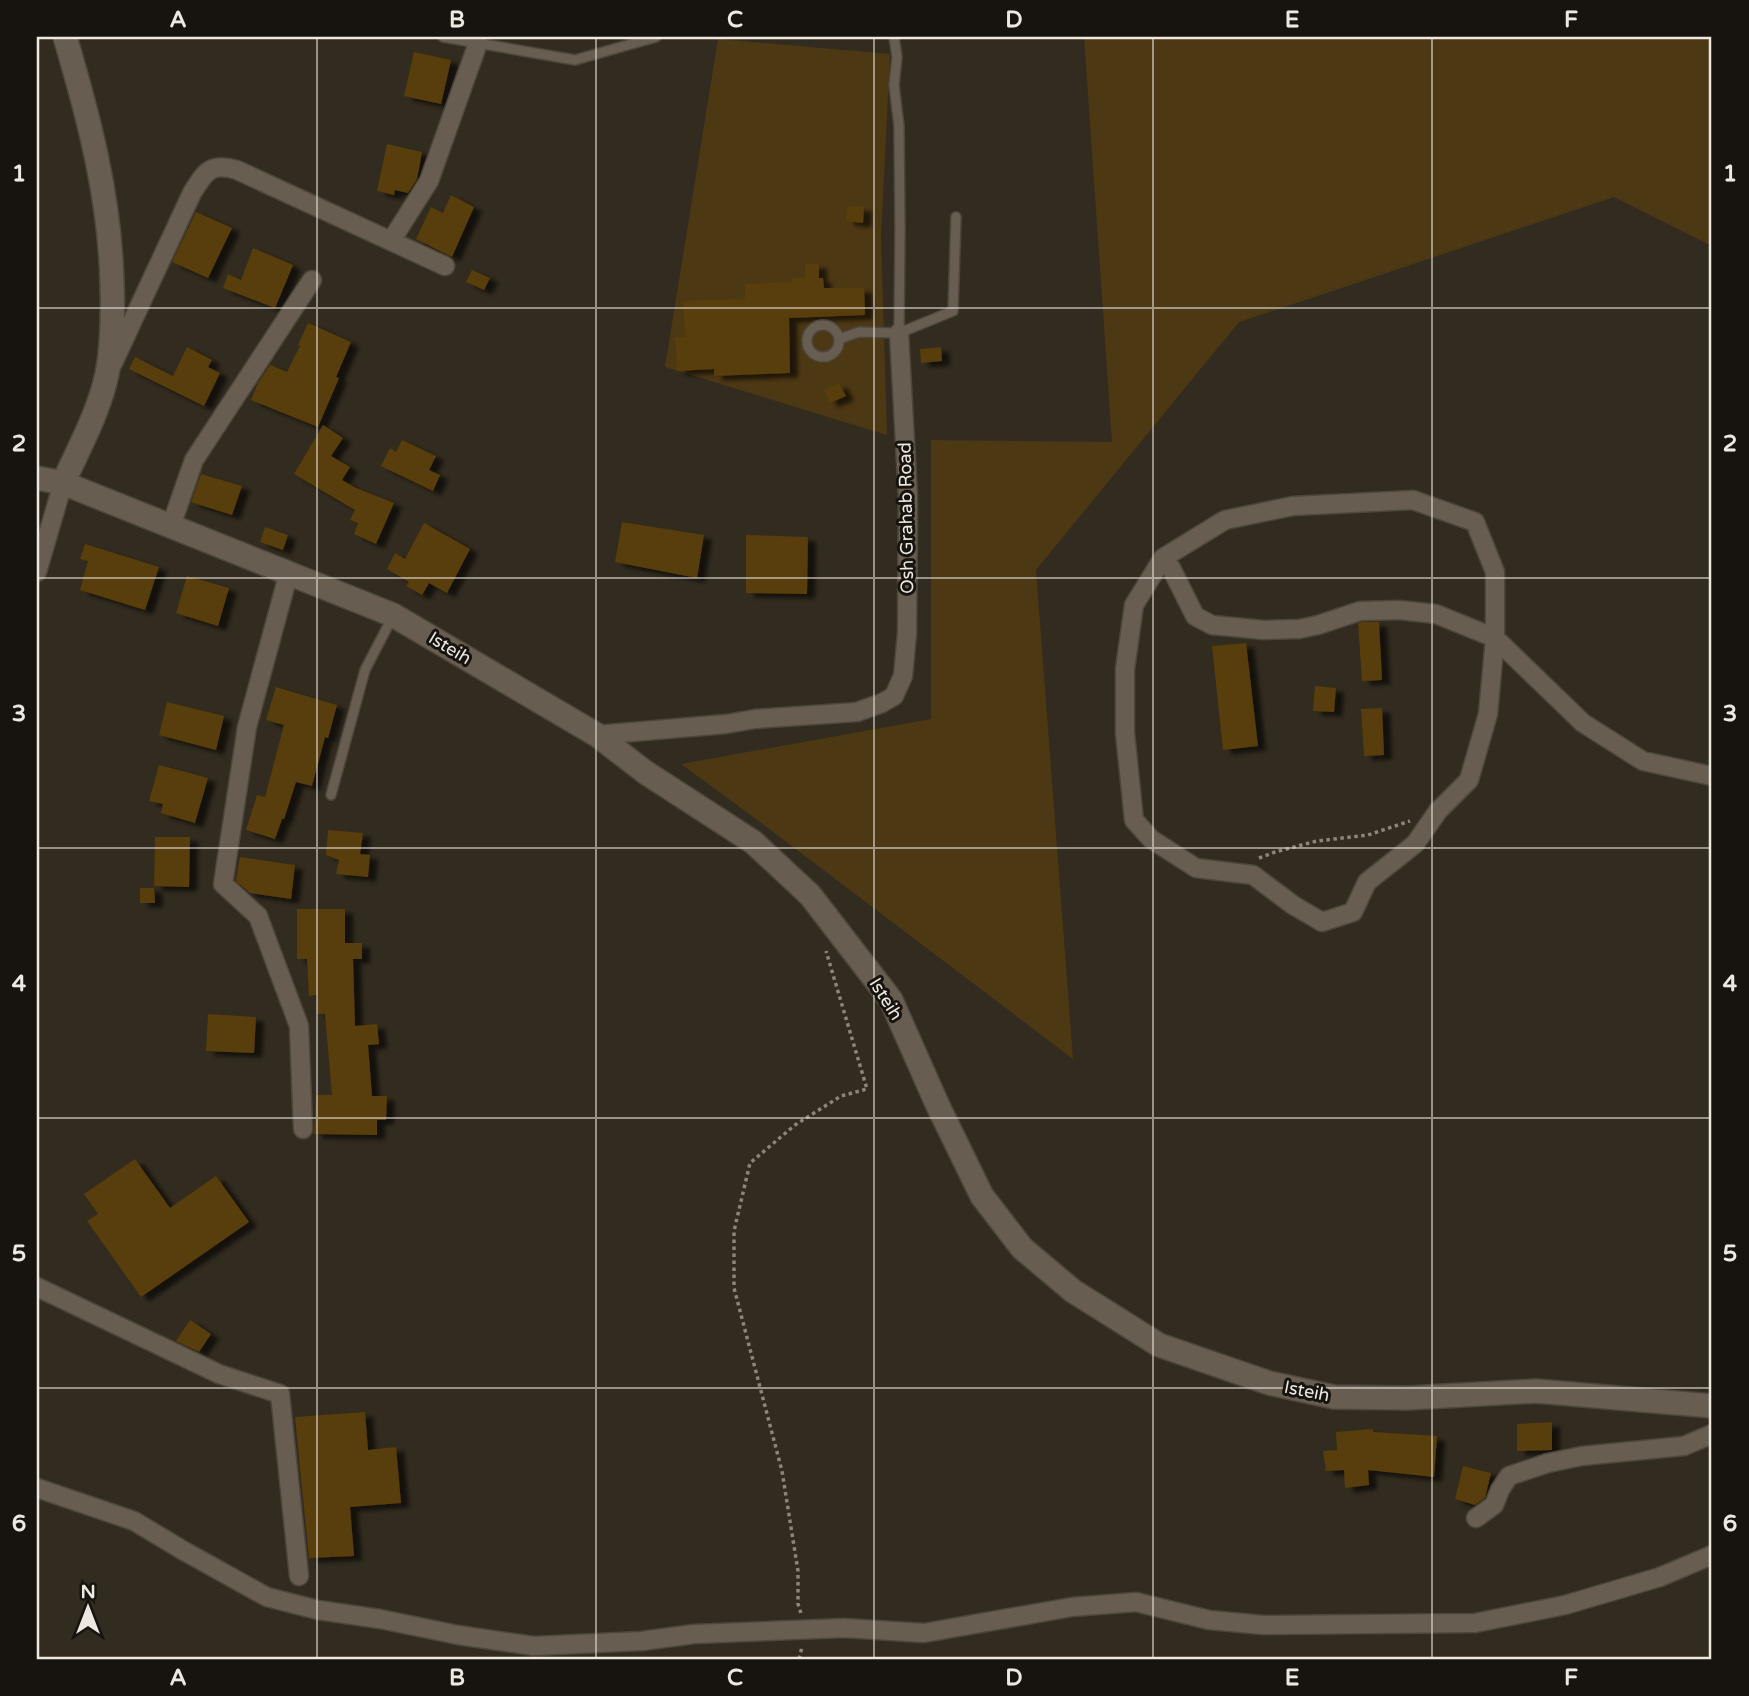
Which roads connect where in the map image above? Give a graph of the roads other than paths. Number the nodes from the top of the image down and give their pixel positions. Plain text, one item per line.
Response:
1 (65, 37) edge
2 (443, 37) edge
3 (656, 37) edge
4 (894, 37) edge
5 (478, 43) junction
6 (957, 217) dead end
7 (391, 241) junction
8 (445, 265) dead end
9 (312, 279) dead end
10 (899, 333) junction
11 (839, 340) dead end
12 (107, 375) junction
13 (37, 478) edge
14 (63, 482) junction
15 (171, 526) junction
16 (1163, 558) junction
17 (37, 572) edge
18 (289, 572) junction
19 (393, 615) junction
20 (1495, 638) junction
21 (597, 735) junction
22 (1712, 776) edge
23 (331, 795) dead end
24 (303, 1129) dead end
25 (37, 1286) edge
26 (1712, 1406) edge
27 (1712, 1434) edge
28 (37, 1488) edge
29 (1476, 1518) dead end
30 (1712, 1555) edge
31 (299, 1576) dead end

1 - 12 street
2 - 5 lane
3 - 5 lane
4 - 10 lane, Osh Grahab Road
5 - 7 street
6 - 10 lane
7 - 8 street
7 - 12 street
9 - 15 street
10 - 11 lane
10 - 21 street, Osh Grahab Road
12 - 14 street
13 - 14 street, Isteih
14 - 15 street, Isteih
14 - 17 street
15 - 18 street, Isteih
16 - 20 street
16 - 20 street
16 - 20 street
18 - 19 street, Isteih
18 - 24 street
19 - 21 street, Isteih
19 - 23 lane
20 - 22 street
21 - 26 street, Isteih
25 - 31 street
27 - 29 street
28 - 30 street

